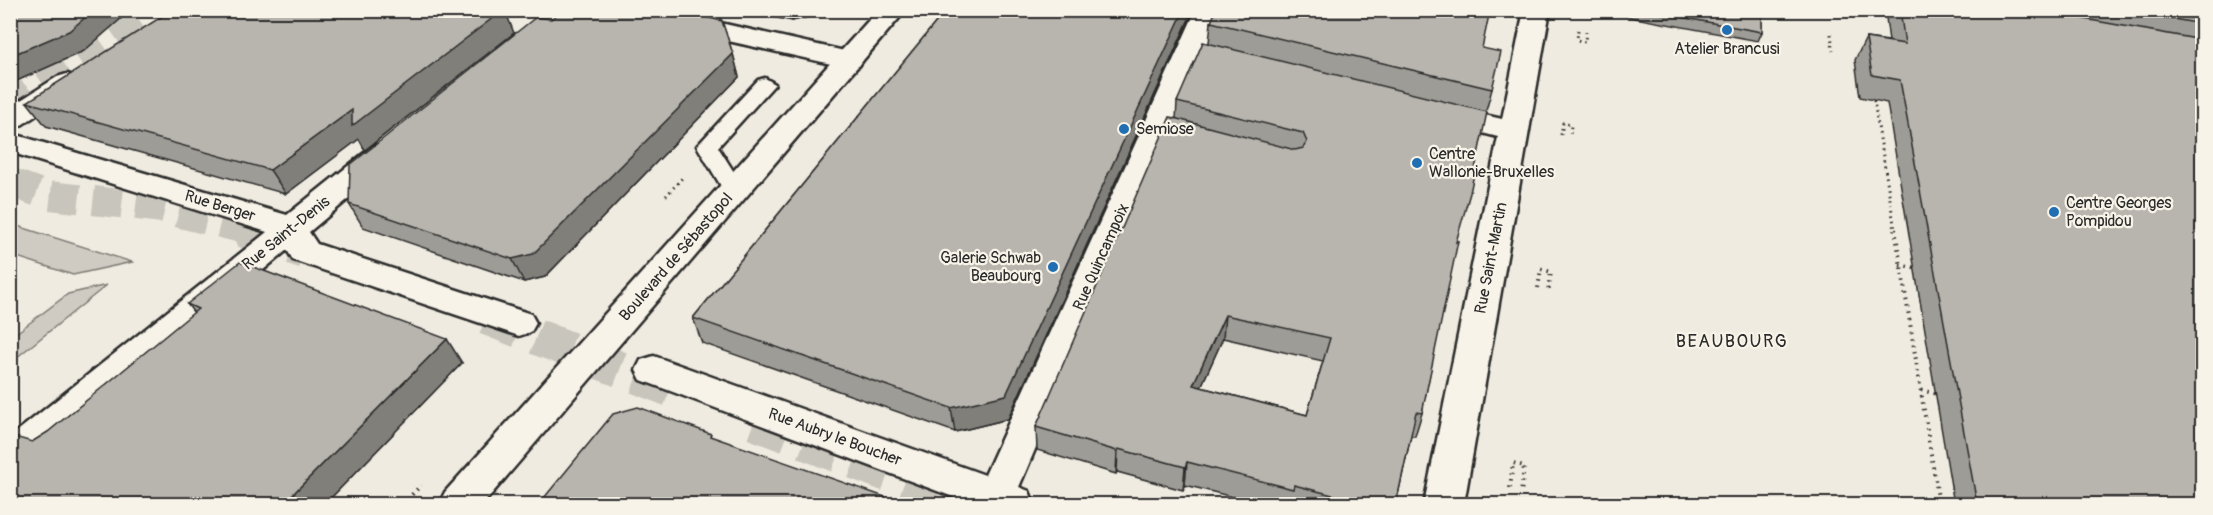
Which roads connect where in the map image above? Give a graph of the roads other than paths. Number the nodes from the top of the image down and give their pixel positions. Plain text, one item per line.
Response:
1 (625, 10) edge
2 (893, 10) edge
3 (1209, 10) edge
4 (1537, 10) edge
5 (849, 60) junction
6 (90, 68) edge
7 (765, 84) dead end
8 (1411, 106) edge
9 (10, 120) edge
10 (1515, 132) junction
11 (410, 133) edge
12 (10, 142) edge
13 (735, 191) junction
14 (291, 228) junction
15 (519, 323) tunnel mouth
16 (654, 370) tunnel mouth
17 (10, 460) edge
18 (1002, 502) edge
19 (459, 504) edge
20 (1444, 504) edge

1 - 5 street
2 - 5 street, Boulevard de Sébastopol
3 - 18 street, Rue Quincampoix
4 - 10 street, Rue Saint-Martin
5 - 13 street, Boulevard de Sébastopol
6 - 9 street
7 - 13 lane
8 - 10 street
10 - 20 street, Rue Saint-Martin
11 - 14 street, Rue Saint-Denis
12 - 14 street, Rue Berger
13 - 19 street, Boulevard de Sébastopol
14 - 15 street
14 - 17 street, Rue Saint-Denis
16 - 18 street, Rue Aubry le Boucher

